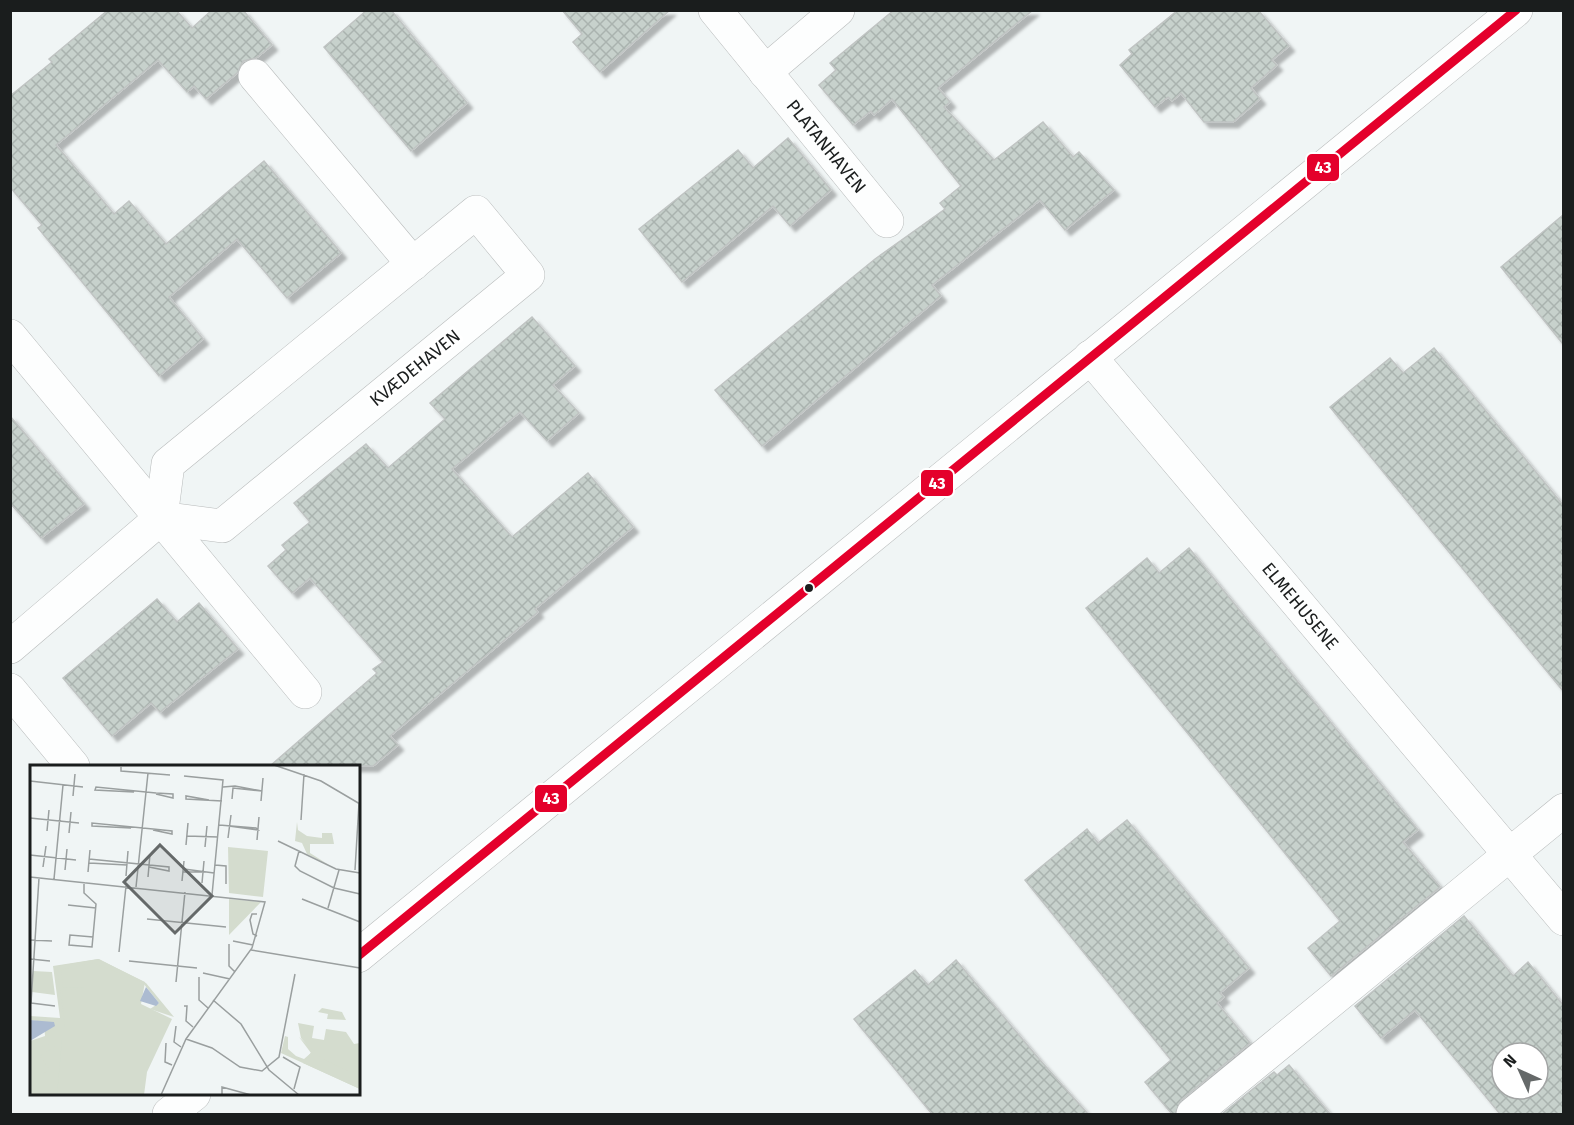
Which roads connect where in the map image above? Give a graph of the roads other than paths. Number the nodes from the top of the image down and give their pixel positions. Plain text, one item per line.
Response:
1 (838, 10) edge
2 (1516, 10) edge
3 (723, 13) edge
4 (765, 72) junction
5 (255, 76) dead end
6 (887, 220) dead end
7 (413, 264) junction
8 (10, 336) edge
9 (1090, 357) junction
10 (161, 518) junction
11 (10, 647) edge
12 (10, 690) edge
13 (305, 692) dead end
14 (72, 765) edge
15 (1563, 810) edge
16 (1510, 855) junction
17 (1563, 919) edge
18 (360, 954) edge
19 (193, 1095) edge
20 (169, 1114) edge
21 (1193, 1114) edge

1 - 4 street
2 - 9 street
3 - 4 street, PLATANHAVEN
4 - 6 street, PLATANHAVEN
5 - 7 street
7 - 10 street, KVÆDEHAVEN
7 - 10 street, KVÆDEHAVEN
8 - 10 street
9 - 16 street, ELMEHUSENE
9 - 18 street
10 - 11 street
10 - 13 street
12 - 14 street
15 - 16 street
16 - 17 street, ELMEHUSENE
16 - 21 street
19 - 20 street

